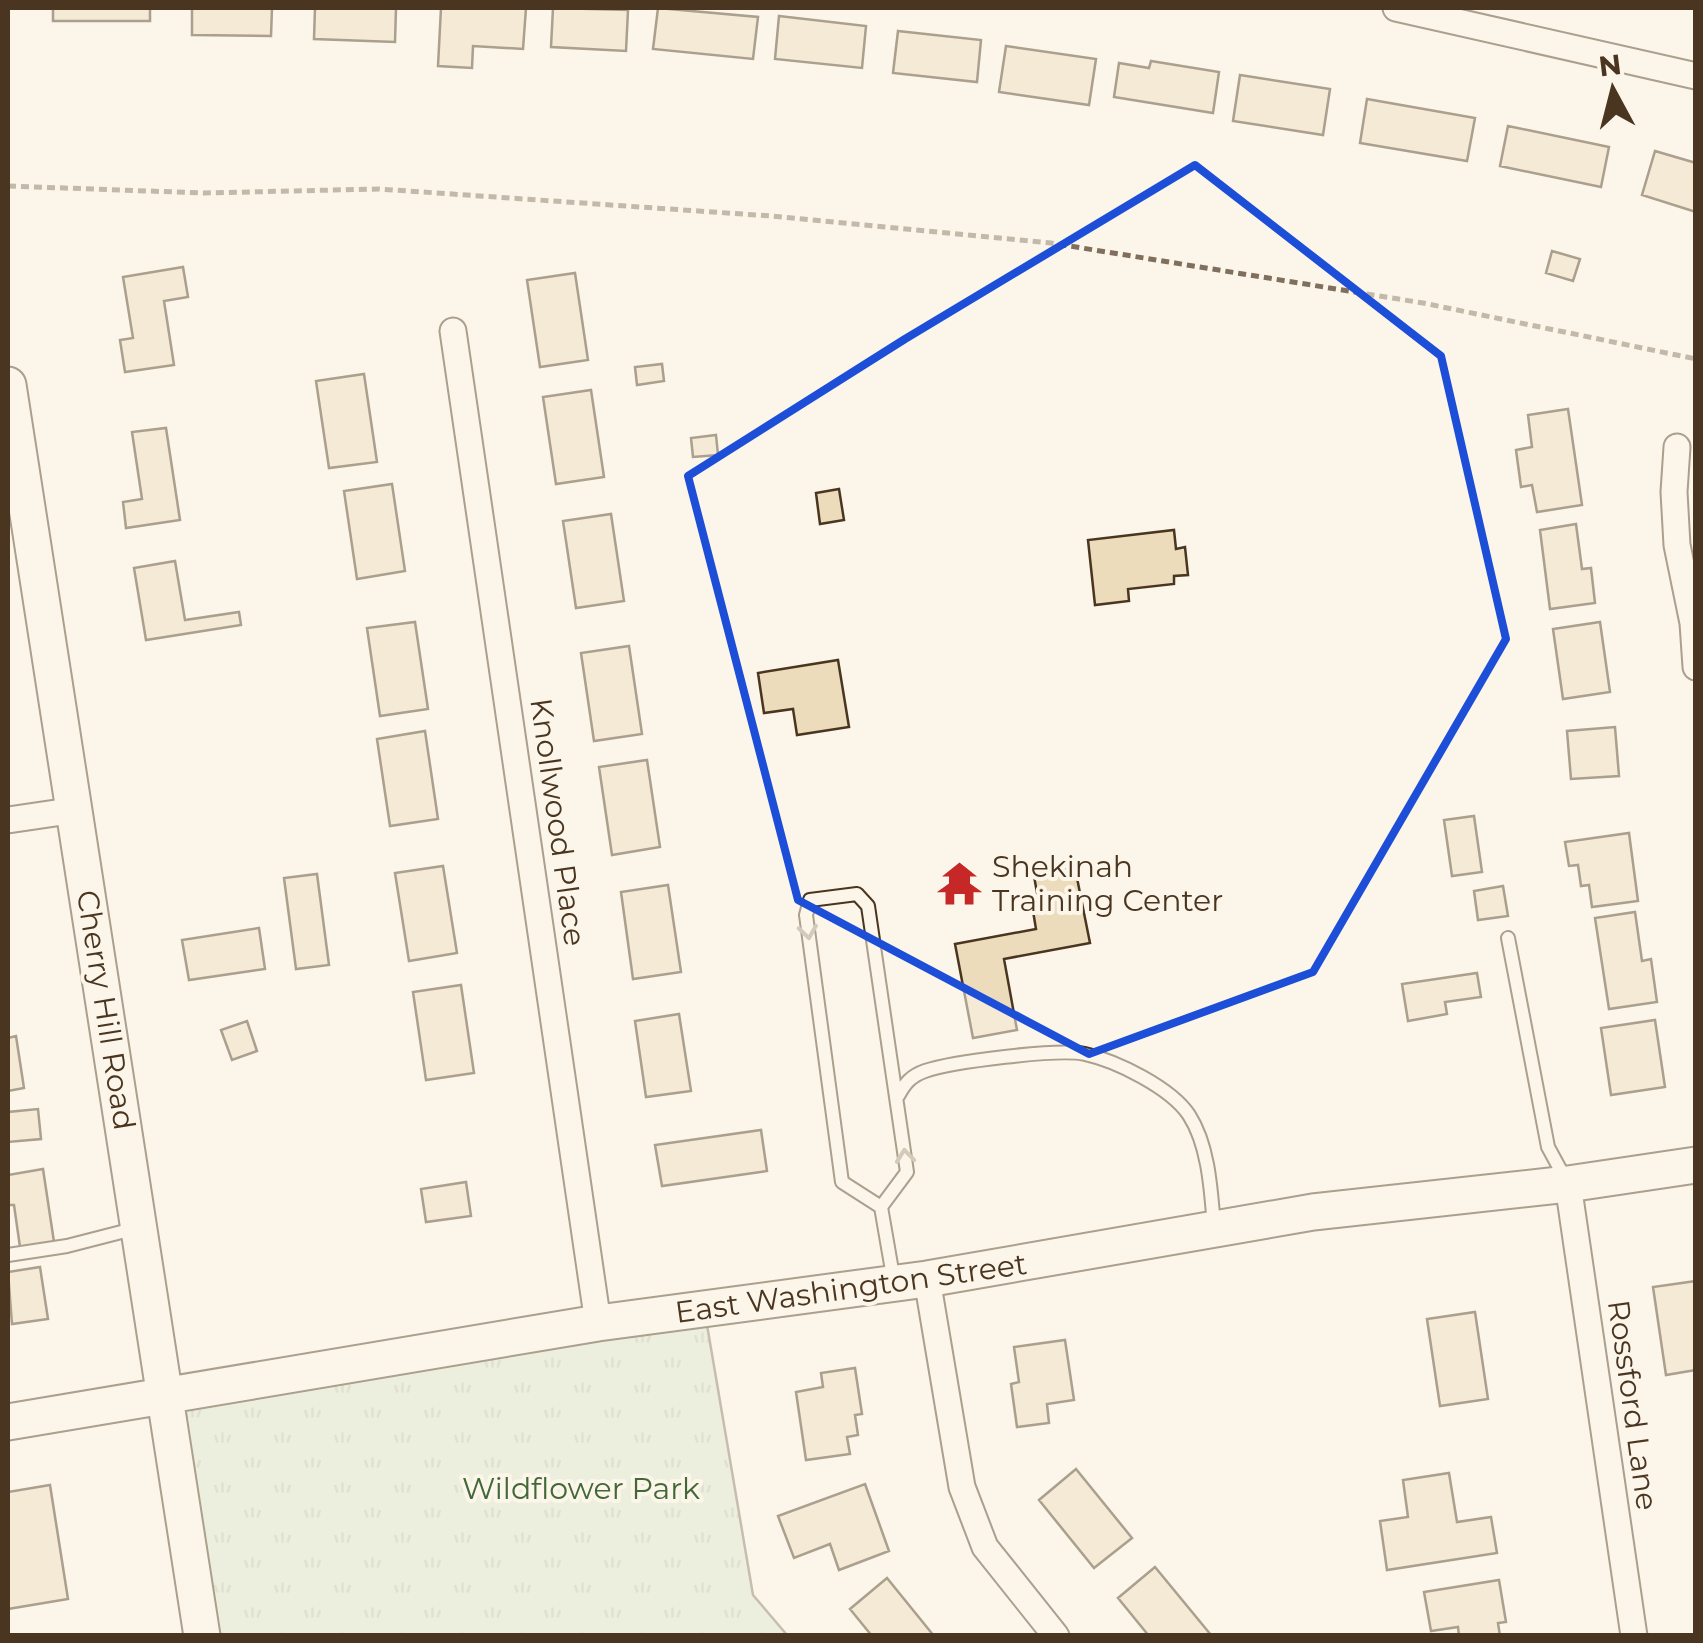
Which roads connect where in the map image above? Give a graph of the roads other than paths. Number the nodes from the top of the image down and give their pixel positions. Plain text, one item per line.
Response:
1 (1396, 8) edge
2 (1696, 76) edge
3 (453, 331) dead end
4 (8, 384) edge
5 (1678, 447) dead end
6 (1694, 624) edge
7 (1696, 667) edge
8 (76, 810) junction
9 (8, 820) edge
10 (1508, 938) dead end
11 (898, 1096) junction
12 (1696, 1164) edge
13 (1568, 1184) junction
14 (881, 1207) junction
15 (140, 1228) junction
16 (1215, 1230) junction
17 (8, 1256) edge
18 (911, 1282) junction
19 (598, 1324) junction
20 (166, 1397) junction
21 (8, 1422) edge
22 (202, 1636) edge
23 (1056, 1636) edge
24 (1634, 1636) edge

1 - 2 street
3 - 19 street, Knollwood Place
4 - 8 street, Cherry Hill Road
5 - 6 street
6 - 7 street
8 - 9 street
8 - 15 street, Cherry Hill Road
10 - 13 lane
14 -> 11 lane
11 -> 14 lane
11 - 16 lane
12 - 13 street, East Washington Street
13 - 16 street, East Washington Street
13 - 24 street, Rossford Lane
14 - 18 lane
15 - 17 lane
15 - 20 street, Cherry Hill Road
16 - 18 street, East Washington Street
18 - 19 street, East Washington Street
18 - 23 street
19 - 20 street, East Washington Street
20 - 21 street, East Washington Street
20 - 22 street, Cherry Hill Road

